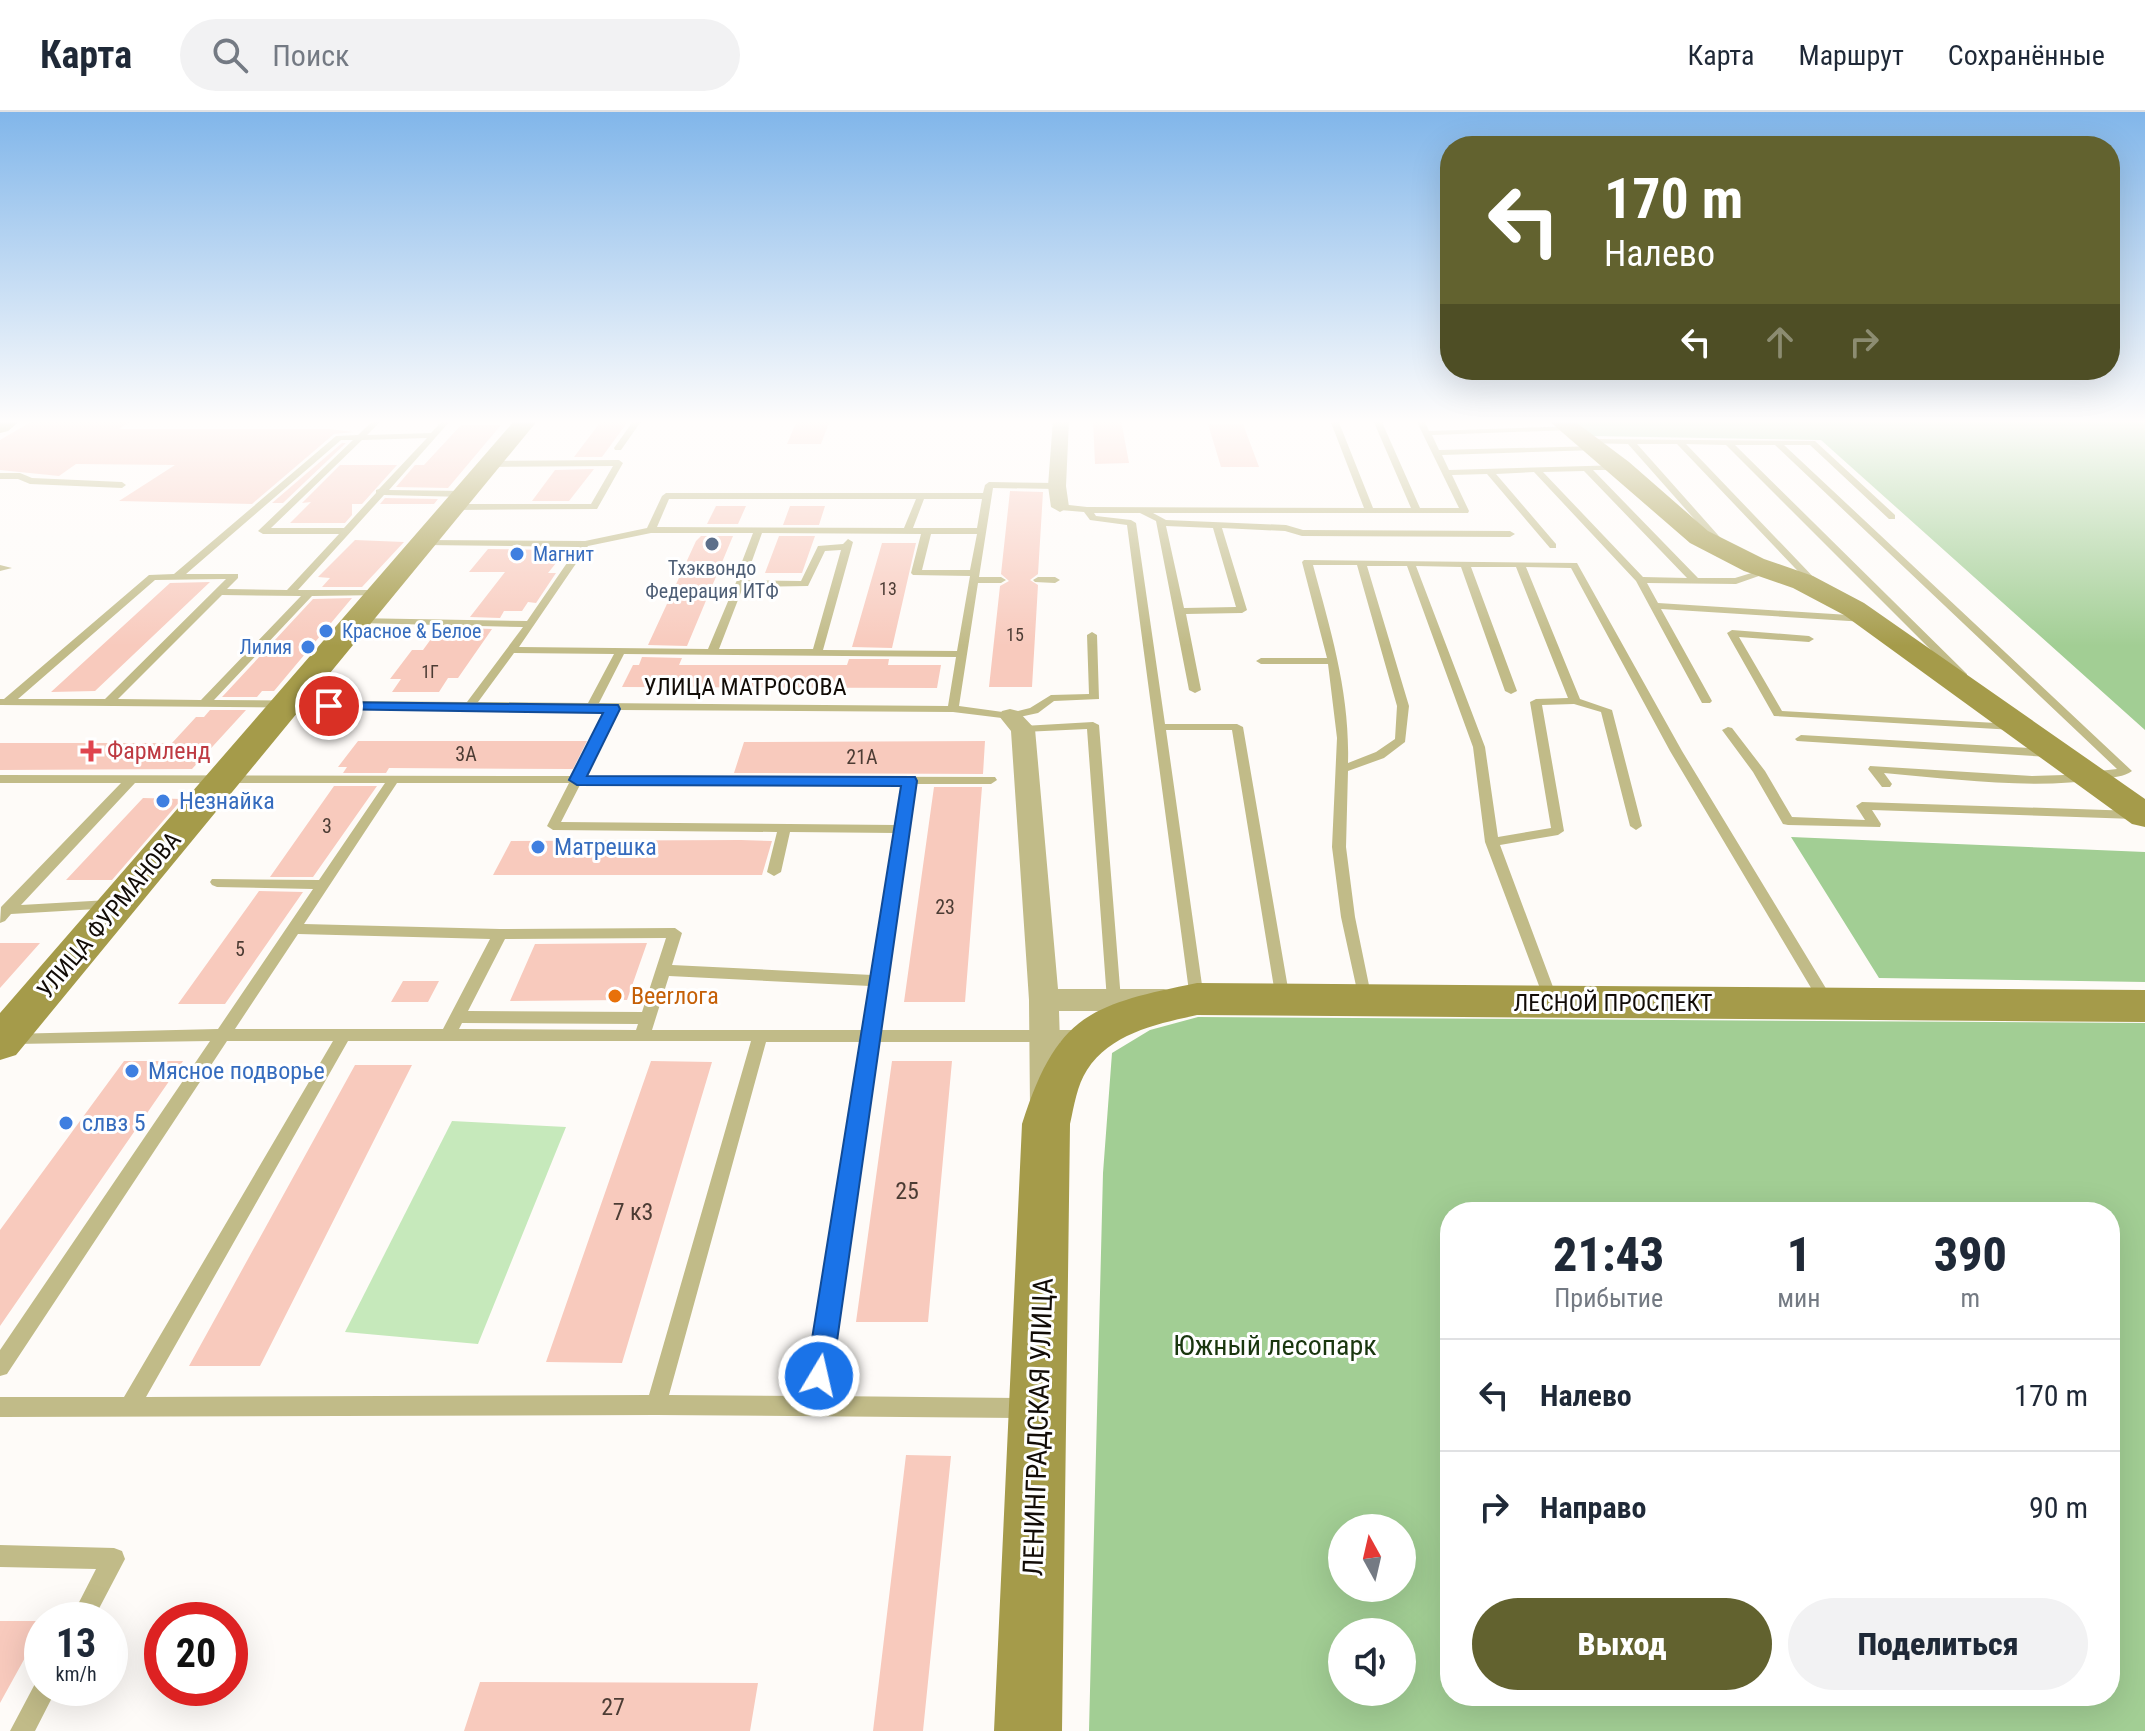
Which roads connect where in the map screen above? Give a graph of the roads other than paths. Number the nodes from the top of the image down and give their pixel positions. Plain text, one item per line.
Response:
1 (271, 496) edge
2 (299, 496) edge
3 (376, 496) edge
4 (415, 496) edge
5 (463, 496) edge
6 (601, 496) edge
7 (921, 496) junction
8 (988, 496) joint
9 (1058, 496) edge
10 (1363, 496) edge
11 (1410, 496) edge
12 (1457, 496) edge
13 (1510, 496) edge
14 (1560, 496) edge
15 (1625, 496) edge
16 (1662, 496) edge
17 (1730, 496) edge
18 (1782, 496) edge
19 (1833, 496) edge
20 (1869, 496) edge
21 (459, 500) junction
22 (1060, 507) joint
23 (1087, 510) junction
24 (1140, 510) junction
25 (1369, 510) junction
26 (1417, 511) junction
27 (1892, 517) dead end
28 (1161, 523) junction
29 (1217, 526) junction
30 (651, 530) junction
31 (759, 530) junction
32 (852, 530) junction
33 (908, 530) junction
34 (927, 530) junction
35 (343, 531) junction
36 (982, 531) junction
37 (1510, 534) dead end
38 (424, 542) junction
39 (585, 544) junction
40 (1553, 546) dead end
41 (846, 547) junction
42 (1361, 563) junction
43 (1465, 564) junction
44 (1520, 564) junction
45 (1411, 565) junction
46 (1771, 570) junction
47 (177, 576) junction
48 (974, 577) junction
49 (740, 579) junction
50 (1001, 580) dead end
51 (1038, 580) dead end
52 (1055, 580) dead end
53 (1640, 580) junction
54 (1695, 580) junction
55 (1822, 591) junction
56 (218, 592) junction
57 (290, 593) junction
58 (309, 593) junction
59 (380, 593) junction
60 (1654, 606) junction
61 (1180, 611) junction
62 (1870, 619) junction
63 (358, 620) junction
64 (530, 624) junction
65 (1092, 635) dead end
66 (1809, 639) dead end
67 (511, 650) junction
68 (620, 652) junction
69 (712, 653) junction
70 (817, 653) junction
71 (962, 654) junction
72 (1261, 661) dead end
73 (1334, 661) junction
74 (1195, 690) dead end
75 (1511, 691) dead end
76 (1575, 701) junction
77 (1706, 701) dead end
78 (4, 702) edge
79 (108, 703) junction
80 (204, 704) junction
81 (286, 705) junction
82 (468, 708) junction
83 (591, 708) junction
84 (1995, 708) junction
85 (613, 709) junction
86 (953, 709) junction
87 (1017, 723) junction
88 (1159, 727) junction
89 (2023, 728) junction
90 (1728, 730) dead end
91 (1801, 739) dead end
92 (2058, 753) junction
93 (1342, 769) junction
94 (2093, 778) junction
95 (0, 779) edge
96 (132, 779) junction
97 (224, 779) junction
98 (394, 779) junction
99 (577, 780) junction
100 (991, 780) dead end
101 (909, 781) junction
102 (1886, 784) dead end
103 (2144, 816) edge
104 (1636, 826) dead end
105 (784, 828) junction
106 (902, 829) junction
107 (1492, 842) junction
108 (774, 872) dead end
109 (217, 882) dead end
110 (324, 885) junction
111 (117, 904) junction
112 (3, 913) edge
113 (295, 929) junction
114 (500, 934) junction
115 (663, 970) junction
116 (878, 981) junction
117 (1197, 999) junction
118 (1044, 1000) junction
119 (1283, 1000) junction
120 (1365, 1000) junction
121 (1553, 1003) junction
122 (1828, 1004) junction
123 (2145, 1006) edge
124 (457, 1017) junction
125 (647, 1018) junction
126 (1082, 1024) junction
127 (225, 1035) junction
128 (344, 1035) junction
129 (448, 1035) junction
130 (642, 1036) junction
131 (760, 1036) junction
132 (871, 1037) junction
133 (2, 1040) edge
134 (0, 1367) edge
135 (656, 1405) junction
136 (0, 1407) edge
137 (129, 1407) junction
138 (814, 1407) junction
139 (1039, 1408) junction
140 (0, 1556) edge
141 (91, 1602) edge
142 (35, 1706) edge
143 (22, 1731) edge
144 (1028, 1731) edge

1 - 47 lane
2 - 35 lane
3 - 35 lane
4 - 21 lane
5 - 21 main road, УЛИЦА ФУРМАНОВА
6 - 21 lane
7 - 8 lane
7 - 30 lane
7 - 33 lane
8 - 36 lane
9 - 22 street
10 - 25 lane
11 - 26 lane
12 - 26 lane
13 - 40 lane
14 - 53 lane
15 - 54 lane
16 - 46 main road
17 - 55 lane
18 - 84 lane
19 - 94 lane
20 - 27 lane
21 - 38 main road, УЛИЦА ФУРМАНОВА
22 - 23 lane
23 - 24 lane
23 - 88 lane
24 - 25 lane
24 - 28 lane
25 - 26 lane
28 - 29 lane
28 - 61 lane
29 - 37 lane
29 - 61 lane
30 - 31 lane
30 - 39 lane
31 - 32 lane
31 - 49 lane
32 - 33 lane
32 - 41 lane
33 - 34 lane
34 - 36 lane
34 - 48 lane
35 - 57 lane
36 - 48 lane
38 - 39 lane
38 - 59 main road, УЛИЦА ФУРМАНОВА
39 - 64 lane
41 - 49 lane
41 - 70 lane
42 - 45 lane
42 - 73 lane
42 - 93 lane
43 - 44 lane
43 - 45 lane
43 - 75 lane
44 - 76 lane
44 - 122 lane
45 - 107 lane
46 - 54 lane
46 - 55 main road
47 - 56 lane
47 - 78 lane
48 - 50 lane
48 - 71 lane
49 - 69 lane
51 - 52 lane
53 - 54 lane
53 - 60 lane
55 - 62 main road
56 - 57 lane
56 - 79 lane
57 - 58 lane
58 - 59 lane
58 - 80 lane
59 - 63 main road, УЛИЦА ФУРМАНОВА
60 - 62 lane
60 - 77 lane
61 - 74 lane
62 - 84 main road
63 - 64 lane
63 - 81 main road, УЛИЦА ФУРМАНОВА
64 - 67 lane
65 - 87 lane
66 - 89 lane
67 - 68 lane
67 - 82 lane
68 - 69 lane
68 - 83 lane
69 - 70 lane
70 - 71 lane
71 - 86 lane
72 - 73 lane
73 - 93 lane
76 - 104 lane
76 - 107 lane
78 - 79 lane, УЛИЦА МАТРОСОВА
79 - 80 lane, УЛИЦА МАТРОСОВА
80 - 81 lane, УЛИЦА МАТРОСОВА
81 - 82 lane, УЛИЦА МАТРОСОВА
81 - 97 main road, УЛИЦА ФУРМАНОВА
82 - 83 lane, УЛИЦА МАТРОСОВА
83 - 85 lane, УЛИЦА МАТРОСОВА
84 - 89 main road
85 - 86 lane, УЛИЦА МАТРОСОВА
85 - 99 lane
86 - 87 lane, УЛИЦА МАТРОСОВА
87 - 118 street
87 - 126 lane, УЛИЦА МАТРОСОВА
88 - 117 lane
88 - 119 lane
89 - 92 main road
90 - 103 lane
91 - 92 lane
92 - 94 main road
93 - 120 lane
94 - 102 lane
94 - 103 main road
95 - 96 lane
96 - 97 lane
96 - 112 lane
97 - 98 lane
97 - 111 main road, УЛИЦА ФУРМАНОВА
98 - 99 lane
98 - 110 lane
99 - 101 lane
99 - 105 lane
100 - 101 lane
101 - 106 lane
105 - 106 lane
105 - 108 lane
106 - 116 lane
107 - 121 lane
109 - 110 lane
110 - 113 lane
111 - 112 lane
111 - 133 main road, УЛИЦА ФУРМАНОВА
113 - 114 lane
113 - 127 lane
114 - 115 lane
114 - 124 lane
115 - 116 lane
115 - 125 lane
116 - 132 lane
117 - 119 main road, ЛЕСНОЙ ПРОСПЕКТ
117 - 126 main road, ЛЕСНОЙ ПРОСПЕКТ
118 - 126 street
118 - 126 street
119 - 120 main road, ЛЕСНОЙ ПРОСПЕКТ
120 - 121 main road, ЛЕСНОЙ ПРОСПЕКТ
121 - 122 main road, ЛЕСНОЙ ПРОСПЕКТ
122 - 123 main road, ЛЕСНОЙ ПРОСПЕКТ
124 - 125 lane
124 - 129 lane
125 - 130 lane
126 - 132 lane
126 - 139 main road, ЛЕНИНГРАДСКАЯ УЛИЦА
127 - 128 lane
127 - 133 lane
127 - 134 lane
128 - 129 lane
128 - 137 lane
129 - 130 lane
130 - 131 lane
131 - 132 lane
131 - 135 lane
132 - 138 lane
135 - 137 lane
135 - 138 lane
136 - 137 lane
138 - 139 lane
139 - 144 main road, ЛЕНИНГРАДСКАЯ УЛИЦА
140 - 141 lane
142 - 143 lane

